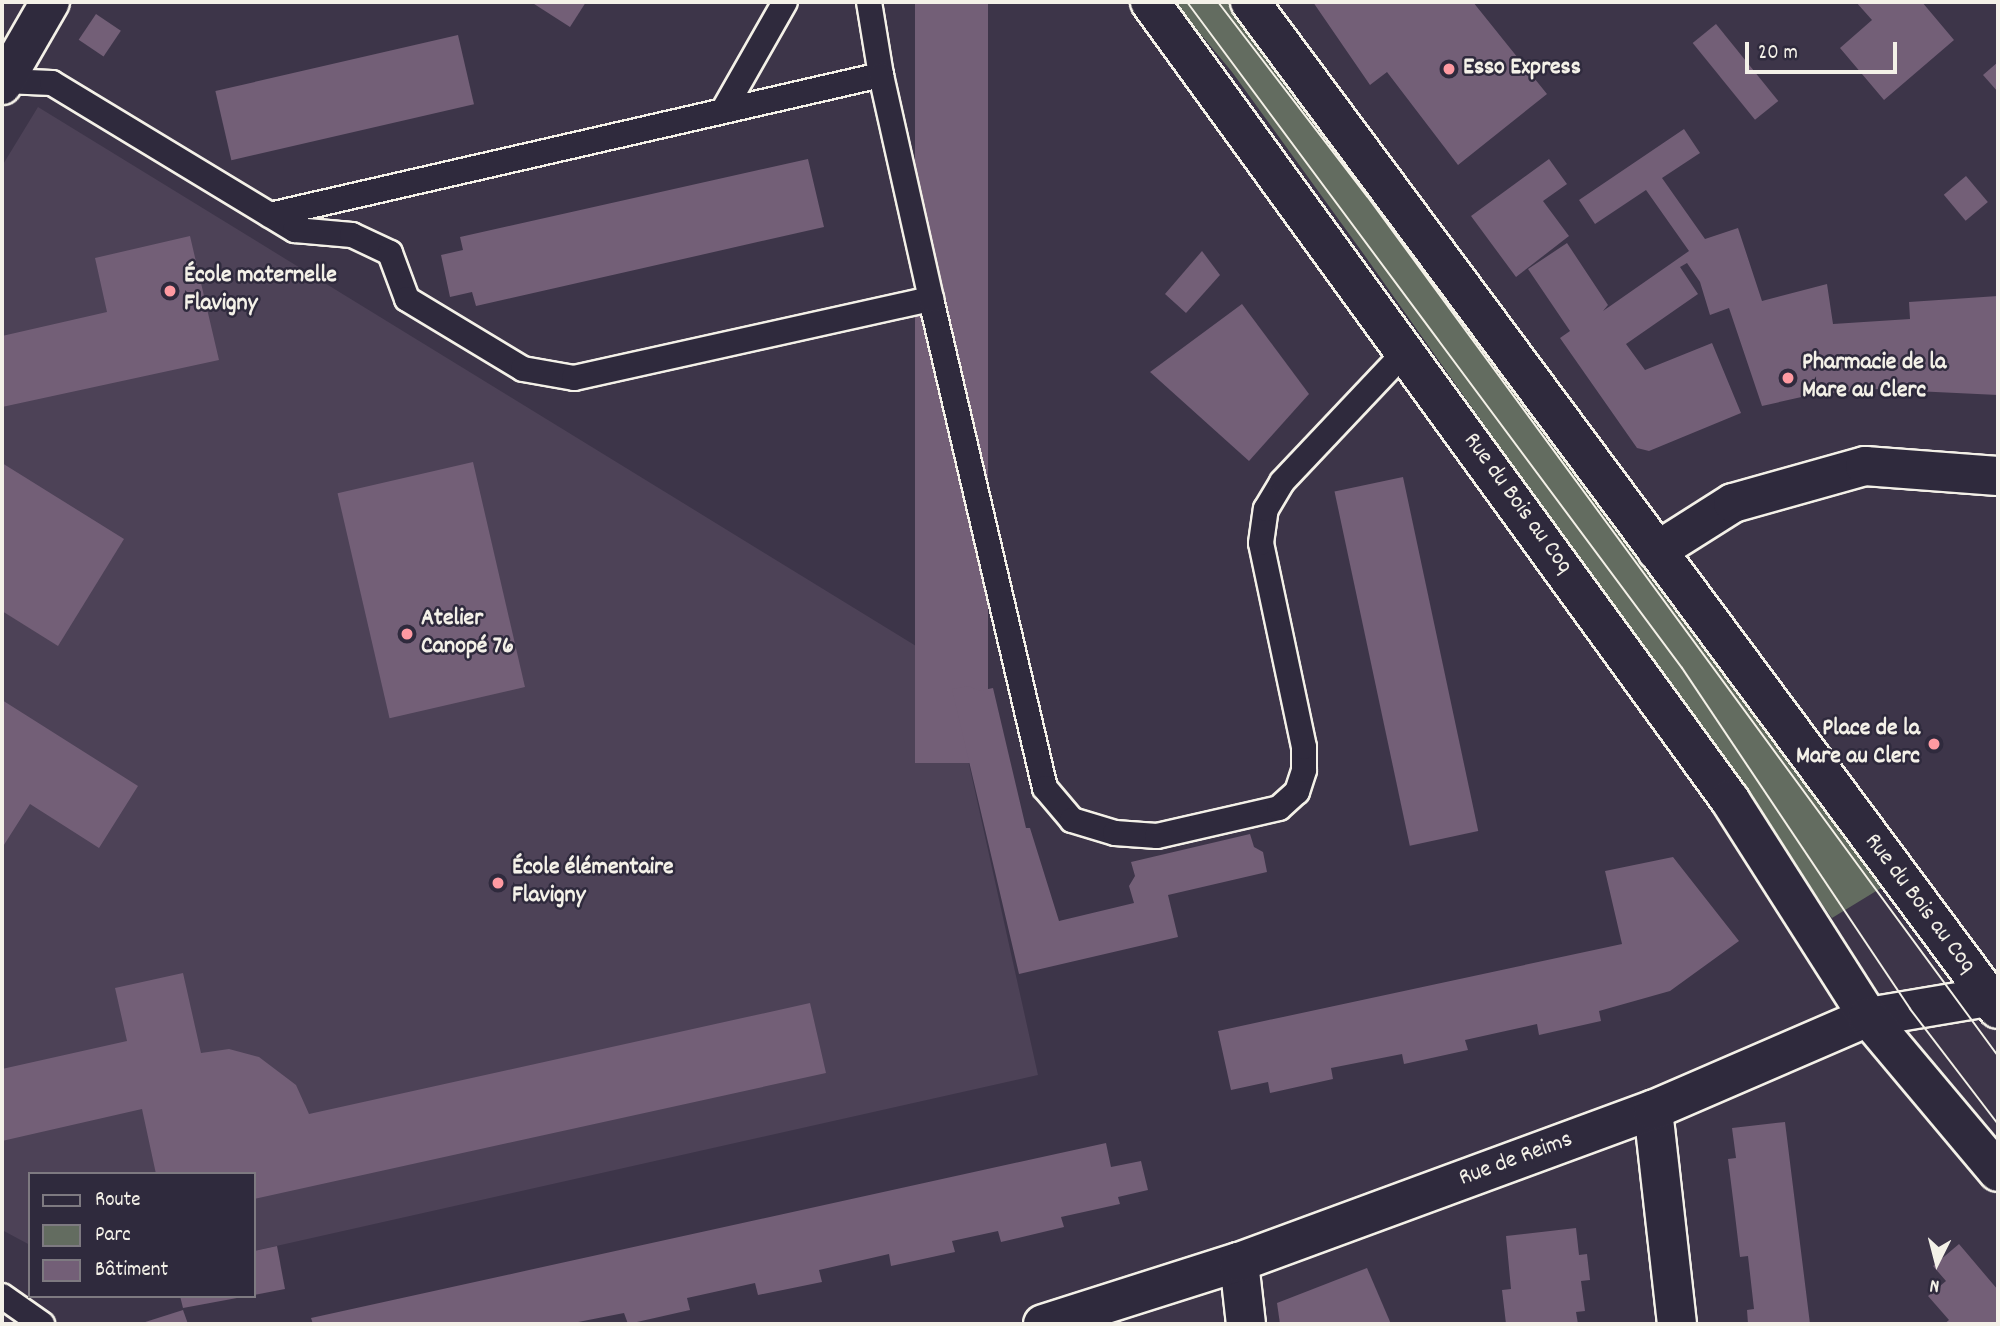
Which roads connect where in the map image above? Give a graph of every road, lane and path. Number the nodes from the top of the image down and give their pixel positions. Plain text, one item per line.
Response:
1 (50, 2) edge
2 (785, 2) edge
3 (869, 2) edge
4 (1150, 2) edge
5 (1250, 2) edge
6 (881, 75) junction
7 (3, 82) edge
8 (723, 111) junction
9 (270, 215) junction
10 (931, 299) junction
11 (1406, 351) junction
12 (1998, 476) edge
13 (1657, 551) junction
14 (1995, 1000) edge
15 (1868, 1017) junction
16 (1653, 1111) junction
17 (1998, 1172) edge
18 (1239, 1262) junction
19 (2, 1296) edge
20 (42, 1324) edge
21 (1043, 1324) edge
22 (1246, 1324) edge
23 (1677, 1324) edge

1 - 7 main road
2 - 8 lane
3 - 6 lane
4 - 11 main road, Rue du Bois au Coq
5 - 13 main road, Rue du Bois au Coq
6 - 8 lane
6 - 10 lane
7 - 9 lane
8 - 9 lane
9 - 10 lane
10 - 11 lane
11 - 15 main road, Rue du Bois au Coq
12 - 13 main road
13 - 14 main road, Rue du Bois au Coq
14 - 15 main road, Rue de Reims
15 - 16 main road, Rue de Reims
15 - 17 main road, Rue du Bois au Coq
16 - 18 main road, Rue de Reims
16 - 23 main road
18 - 21 main road, Rue de Reims
18 - 22 main road
19 - 20 lane

